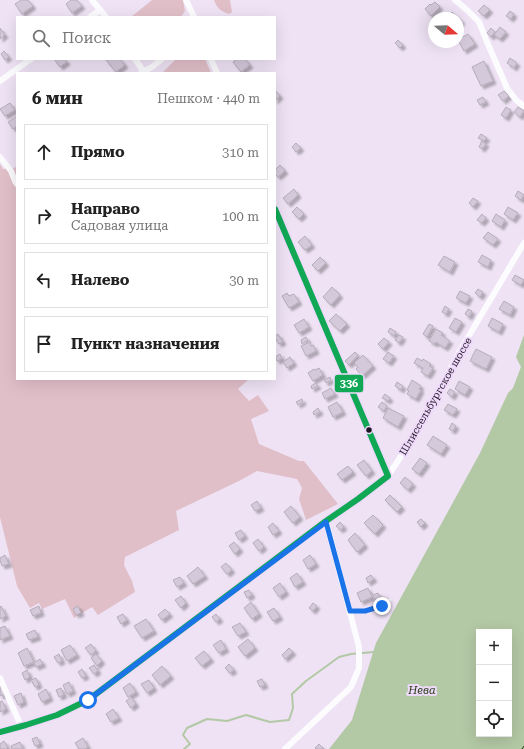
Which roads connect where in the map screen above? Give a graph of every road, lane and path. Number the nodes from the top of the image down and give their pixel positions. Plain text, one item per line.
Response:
1 (92, 0) edge
2 (186, 0) edge
3 (454, 0) edge
4 (100, 10) junction
5 (91, 16) edge
6 (105, 16) edge
7 (194, 16) edge
8 (30, 60) edge
9 (136, 60) edge
10 (160, 60) edge
11 (211, 60) edge
12 (142, 72) edge
13 (217, 72) edge
14 (0, 81) edge
15 (524, 106) edge
16 (0, 157) edge
17 (16, 168) edge
18 (11, 171) junction
19 (16, 182) edge
20 (276, 211) edge
21 (524, 243) edge
22 (388, 476) junction
23 (326, 522) junction
24 (390, 600) dead end
25 (350, 611) junction
26 (0, 678) edge
27 (21, 726) junction
28 (0, 732) edge
29 (285, 749) edge

1 - 4 street
2 - 7 street
3 - 15 street
4 - 5 street
4 - 6 street
8 - 14 street
9 - 12 street
10 - 12 street
11 - 13 street
16 - 18 street
17 - 18 street
18 - 19 street
20 - 22 street
21 - 22 street, Шлиссельбургское шоссе
22 - 23 street, Шлиссельбургское шоссе
23 - 25 street
23 - 27 street, Шлиссельбургское шоссе
24 - 25 lane
25 - 29 street
26 - 27 street
27 - 28 street, Шлиссельбургское шоссе

